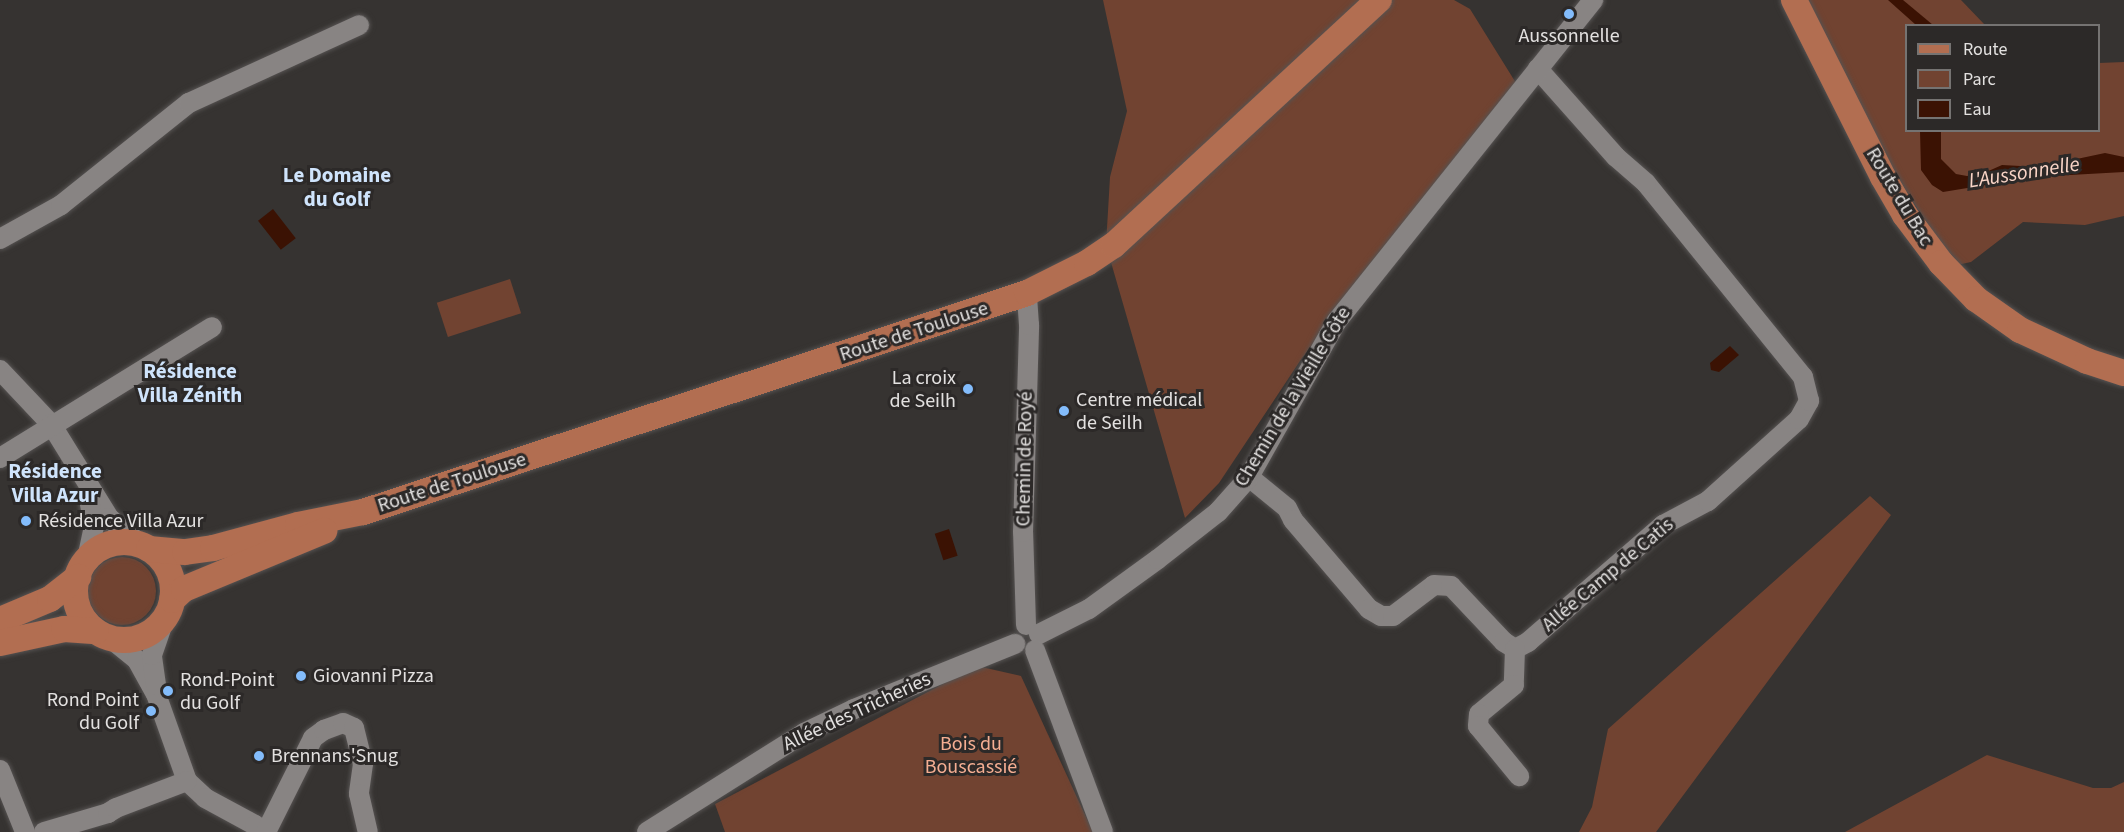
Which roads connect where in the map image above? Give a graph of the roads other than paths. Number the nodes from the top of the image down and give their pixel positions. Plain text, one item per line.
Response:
1 (1379, 0) edge
2 (1593, 0) edge
3 (1794, 0) edge
4 (359, 25) dead end
5 (1538, 69) junction
6 (0, 239) edge
7 (1027, 293) junction
8 (212, 327) dead end
9 (0, 370) edge
10 (2124, 373) edge
11 (51, 424) junction
12 (0, 458) edge
13 (1249, 477) junction
14 (86, 482) junction
15 (363, 512) junction
16 (145, 546) junction
17 (82, 568) junction
18 (168, 610) junction
19 (0, 620) edge
20 (103, 634) junction
21 (1033, 636) junction
22 (0, 643) edge
23 (1515, 649) junction
24 (156, 694) junction
25 (0, 770) edge
26 (1520, 776) dead end
27 (187, 781) junction
28 (25, 832) edge
29 (44, 832) edge
30 (262, 832) edge
31 (266, 832) edge
32 (368, 832) edge
33 (647, 832) edge
34 (1103, 832) edge

1 - 7 main road, Route de Toulouse
2 - 5 street, Chemin de la Vieille Côte
3 - 10 main road, Route du Bac
4 - 6 street
5 - 13 street, Chemin de la Vieille Côte
5 - 23 street, Allée Camp de Catis
7 - 15 main road, Route de Toulouse
7 - 21 street, Chemin de Royé
8 - 11 street
9 - 11 street
11 - 12 street
11 - 14 street
13 - 21 street, Chemin de la Vieille Côte
13 - 23 street
14 - 16 street
14 - 17 street
15 - 16 main road, Route de Toulouse
15 - 18 main road, Route de Toulouse
16 - 17 main road
16 - 18 main road
17 - 19 main road
17 - 20 main road
18 - 20 main road
18 - 24 street
20 - 22 main road
20 - 24 street
21 - 33 street, Allée des Tricheries
21 - 34 street
23 - 26 street
24 - 27 street
25 - 28 street
27 - 29 street
27 - 30 street
31 - 32 street

